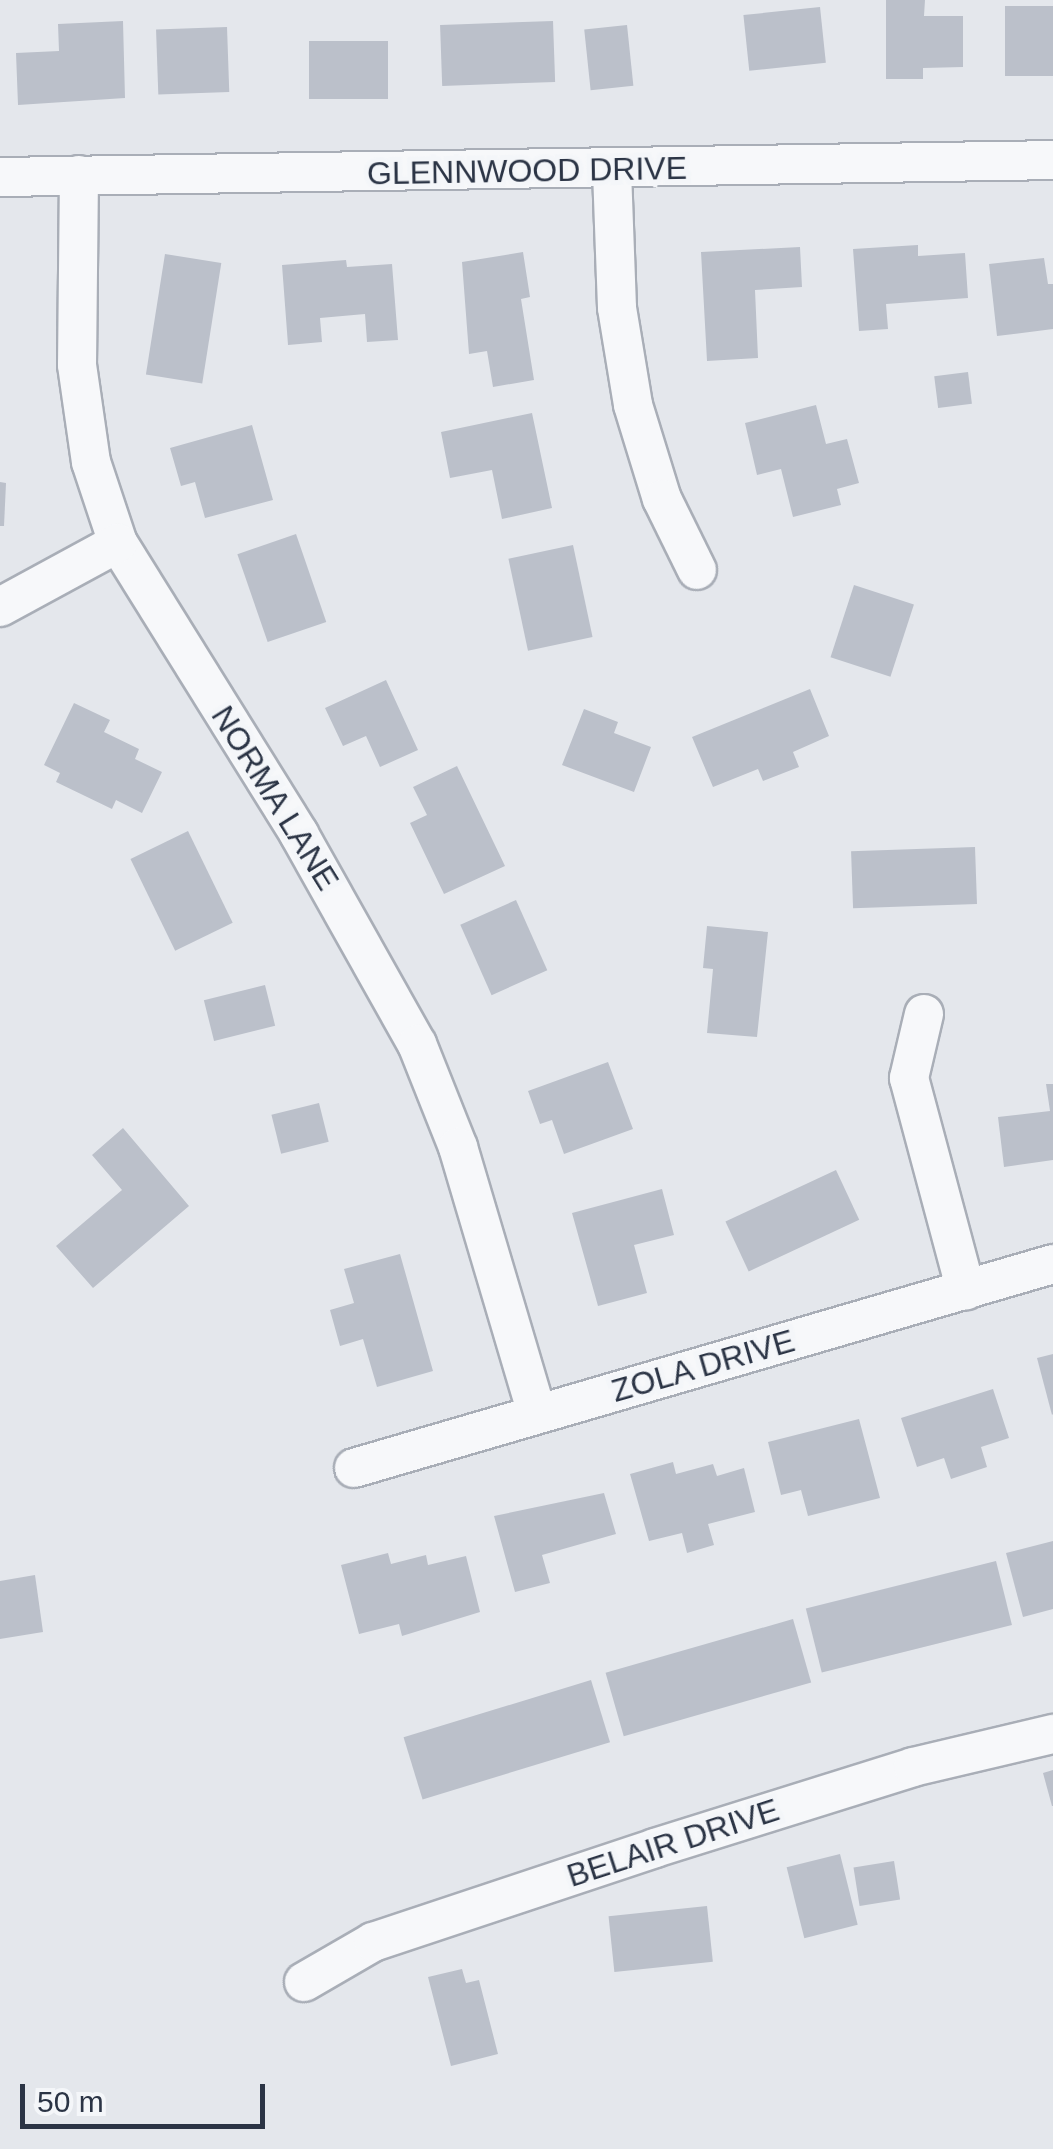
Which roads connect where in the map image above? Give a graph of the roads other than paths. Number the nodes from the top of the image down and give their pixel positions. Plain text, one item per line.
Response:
1 (1053, 160) edge
2 (612, 171) junction
3 (78, 175) junction
4 (0, 176) edge
5 (118, 543) junction
6 (696, 570) dead end
7 (0, 608) edge
8 (924, 1014) dead end
9 (1053, 1264) edge
10 (966, 1290) junction
11 (536, 1414) junction
12 (354, 1468) dead end
13 (1053, 1734) edge
14 (304, 1982) dead end

1 - 2 street, GLENNWOOD DRIVE
2 - 3 street, GLENNWOOD DRIVE
2 - 6 street
3 - 4 street, GLENNWOOD DRIVE
3 - 5 street, NORMA LANE
5 - 7 street
5 - 11 street, NORMA LANE
8 - 10 street
9 - 10 street, ZOLA DRIVE
10 - 11 street, ZOLA DRIVE
11 - 12 street, ZOLA DRIVE
13 - 14 street, BELAIR DRIVE

